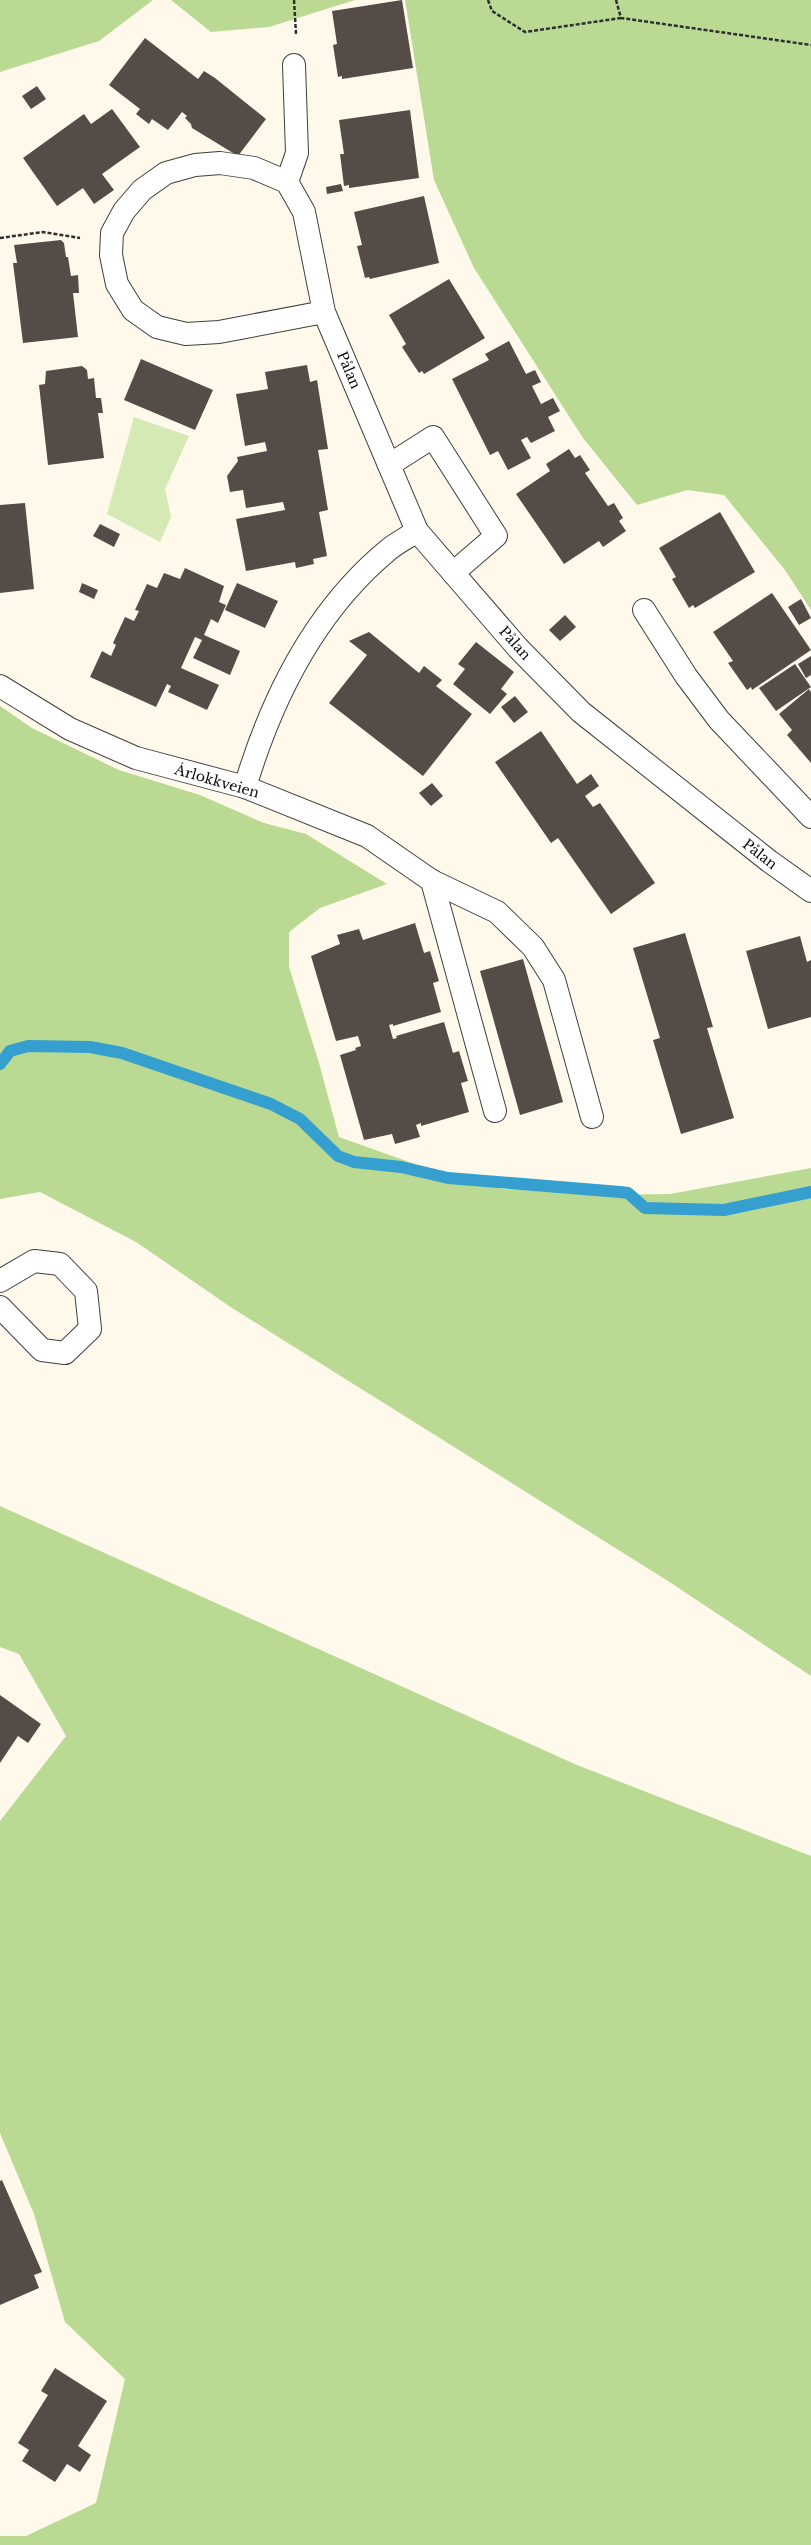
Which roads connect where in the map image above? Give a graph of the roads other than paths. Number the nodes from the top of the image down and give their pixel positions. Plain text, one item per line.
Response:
1 (294, 65) dead end
2 (287, 182) junction
3 (324, 312) junction
4 (389, 465) junction
5 (417, 531) junction
6 (453, 573) junction
7 (644, 610) dead end
8 (0, 686) edge
9 (244, 787) junction
10 (811, 817) edge
11 (432, 881) junction
12 (811, 891) edge
13 (495, 1111) dead end
14 (592, 1117) dead end
15 (0, 1281) edge
16 (0, 1307) edge

1 - 2 street
2 - 3 street, Pålan
2 - 3 street
3 - 4 street, Pålan
4 - 5 street, Pålan
4 - 6 street
5 - 6 street, Pålan
5 - 9 street
6 - 12 street, Pålan
7 - 10 street
8 - 9 street, Årlokkveien
9 - 11 street, Årlokkveien
11 - 13 street
11 - 14 street, Årlokkveien
15 - 16 street

